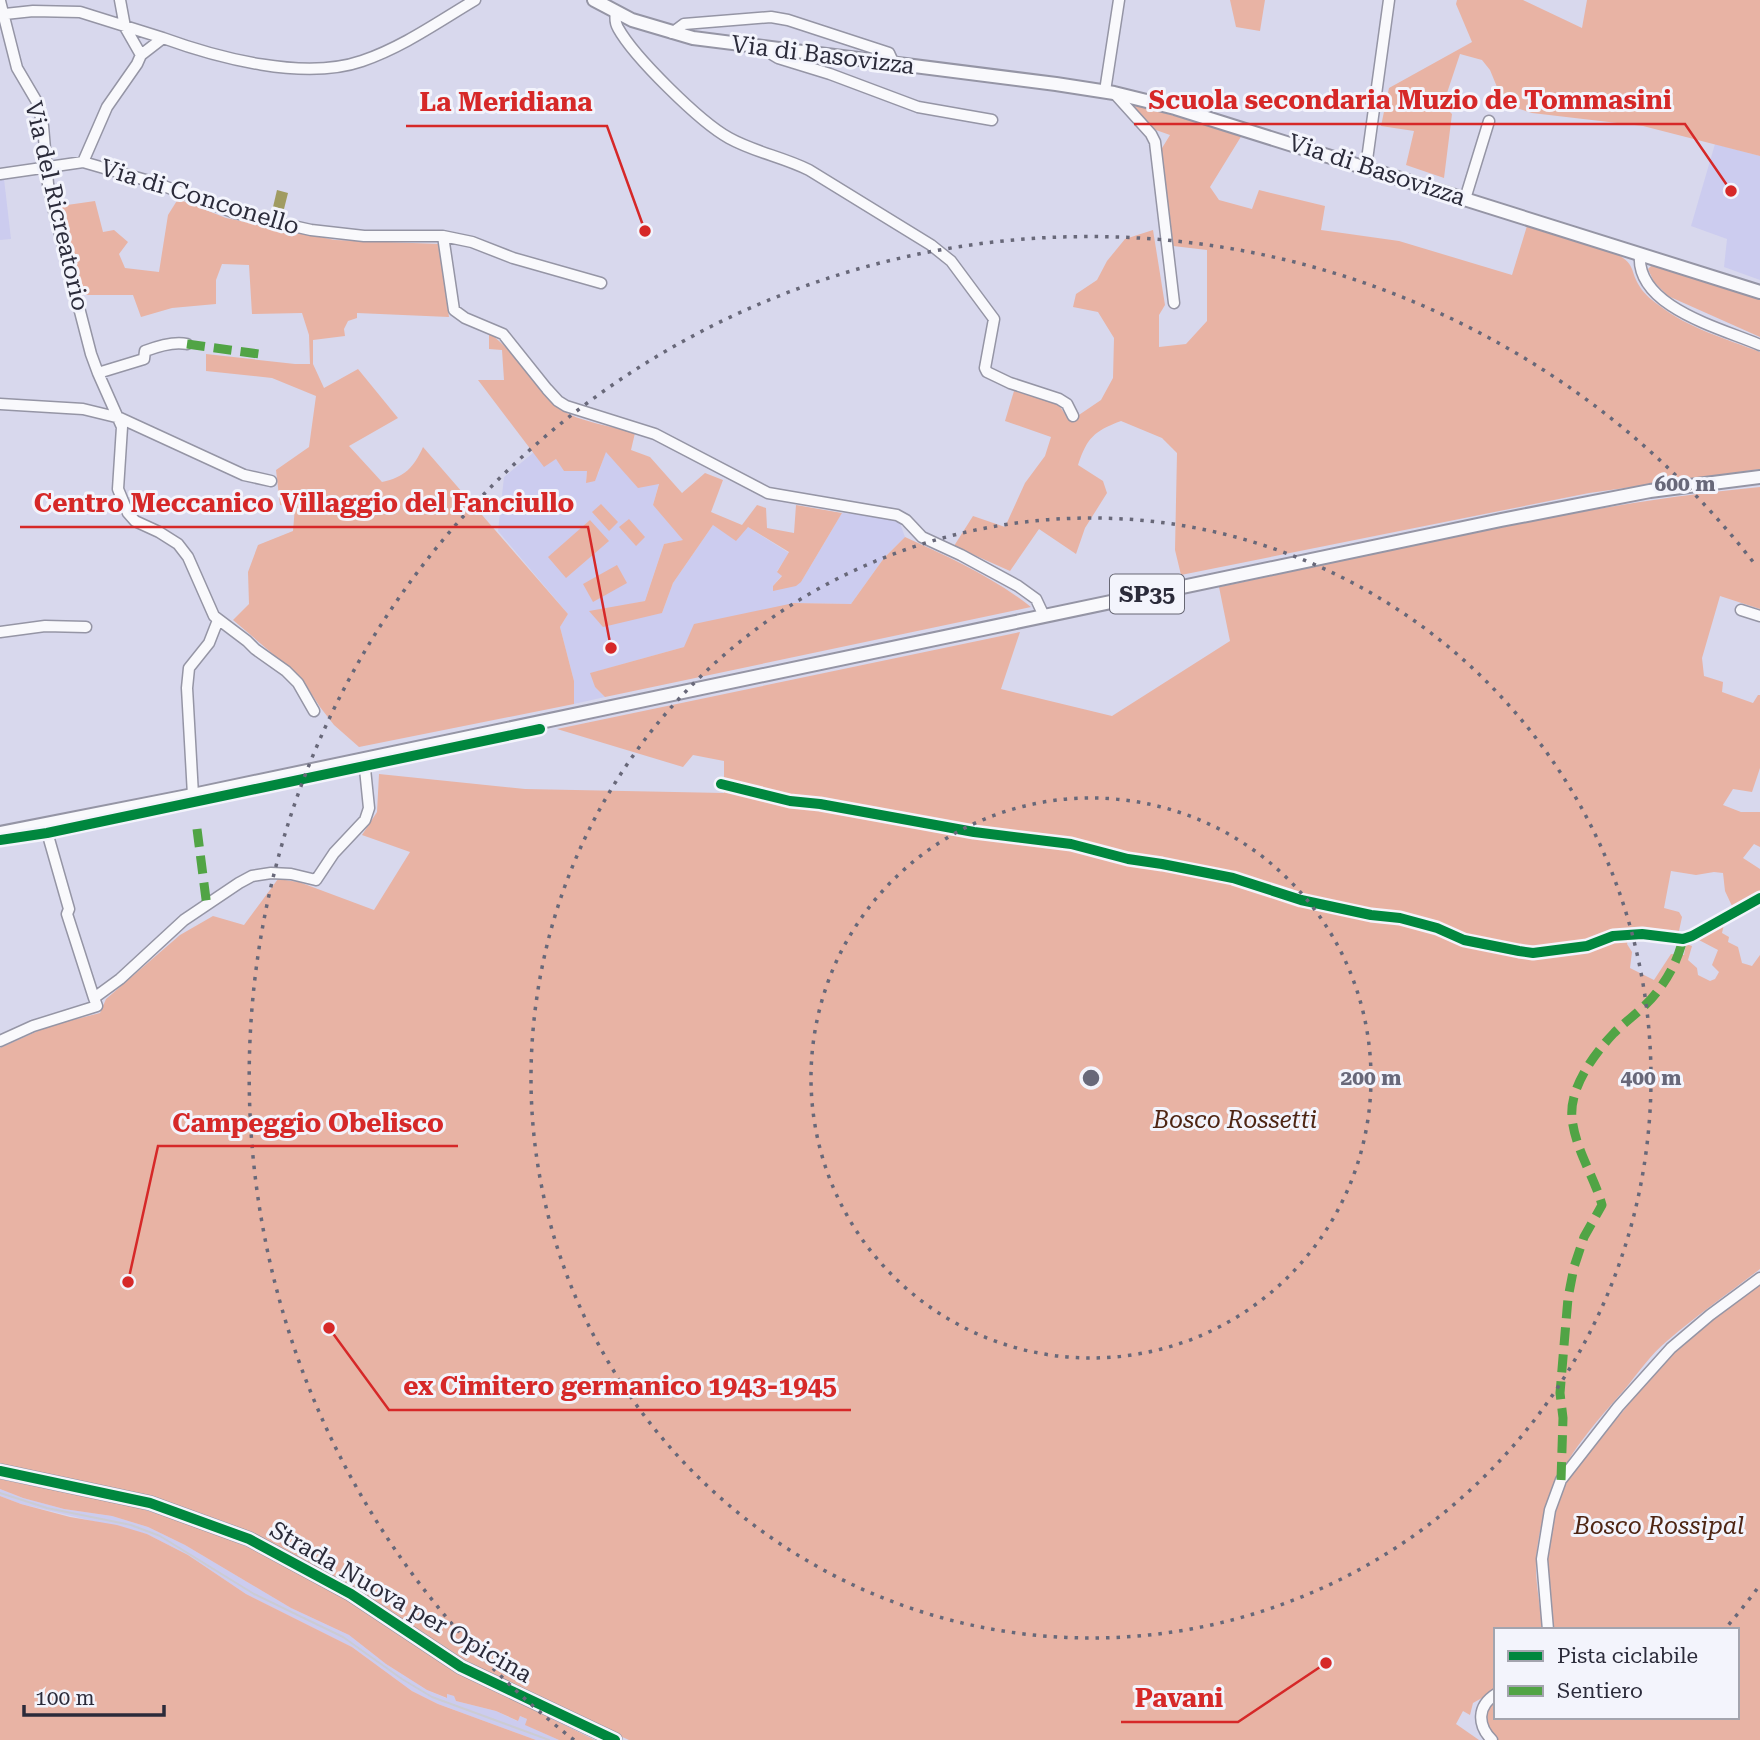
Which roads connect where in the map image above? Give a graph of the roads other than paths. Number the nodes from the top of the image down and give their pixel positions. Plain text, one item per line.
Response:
1 (120, 0) edge
2 (475, 0) edge
3 (594, 0) edge
4 (1119, 0) edge
5 (1389, 0) edge
6 (0, 1) edge
7 (616, 12) junction
8 (5, 14) junction
9 (125, 27) junction
10 (672, 33) junction
11 (163, 38) junction
12 (772, 48) junction
13 (141, 55) junction
14 (894, 64) junction
15 (1110, 92) junction
16 (992, 120) dead end
17 (1489, 121) dead end
18 (83, 162) junction
19 (47, 166) junction
20 (1366, 167) junction
21 (0, 174) edge
22 (1465, 198) junction
23 (443, 236) junction
24 (1640, 254) junction
25 (601, 284) dead end
26 (1760, 292) edge
27 (1174, 303) dead end
28 (187, 344) dead end
29 (1760, 345) edge
30 (98, 373) junction
31 (0, 404) edge
32 (1073, 416) dead end
33 (120, 418) junction
34 (1760, 477) edge
35 (271, 481) dead end
36 (1741, 610) dead end
37 (1044, 616) junction
38 (1760, 616) edge
39 (218, 620) junction
40 (86, 627) dead end
41 (0, 632) edge
42 (314, 711) dead end
43 (364, 759) junction
44 (194, 795) junction
45 (45, 825) junction
46 (0, 833) edge
47 (1760, 898) edge
48 (1683, 939) dead end
49 (94, 998) junction
50 (0, 1041) edge
51 (1760, 1278) edge
52 (0, 1471) edge
53 (1548, 1628) edge
54 (1494, 1696) edge
55 (615, 1740) edge
56 (1492, 1740) edge

1 - 9 street
2 - 11 street
3 - 7 main road, Via di Basovizza
4 - 15 street
5 - 20 street
6 - 8 street, Via del Ricreatorio
7 - 10 main road, Via di Basovizza
7 - 32 street
8 - 9 street
8 - 19 street, Via del Ricreatorio
9 - 11 street
9 - 13 street
10 - 12 main road, Via di Basovizza
10 - 14 street
11 - 13 street
12 - 14 main road, Via di Basovizza
12 - 16 street
13 - 18 street
14 - 15 main road, Via di Basovizza
15 - 20 main road, Via di Basovizza
15 - 27 street
17 - 22 street
18 - 19 street, Via di Conconello
18 - 23 street, Via di Conconello
19 - 21 street, Via di Conconello
19 - 30 street, Via del Ricreatorio
20 - 22 main road, Via di Basovizza
22 - 24 main road, Via di Basovizza
23 - 25 street, Via di Conconello
23 - 37 street
24 - 26 main road, Via di Basovizza
24 - 29 street
28 - 30 street
30 - 33 street, Via del Ricreatorio
31 - 33 street
33 - 35 street
33 - 39 street, Via del Ricreatorio
34 - 37 main road, SP35
36 - 38 street
37 - 43 main road, SP35
39 - 42 street, Via del Ricreatorio
39 - 44 street
40 - 41 street
43 - 44 main road, SP35
43 - 49 street
44 - 45 main road, SP35
45 - 46 main road, SP35
45 - 49 street
47 - 48 street
49 - 50 street
51 - 53 street
52 - 55 main road, Strada Nuova per Opicina
54 - 56 street

